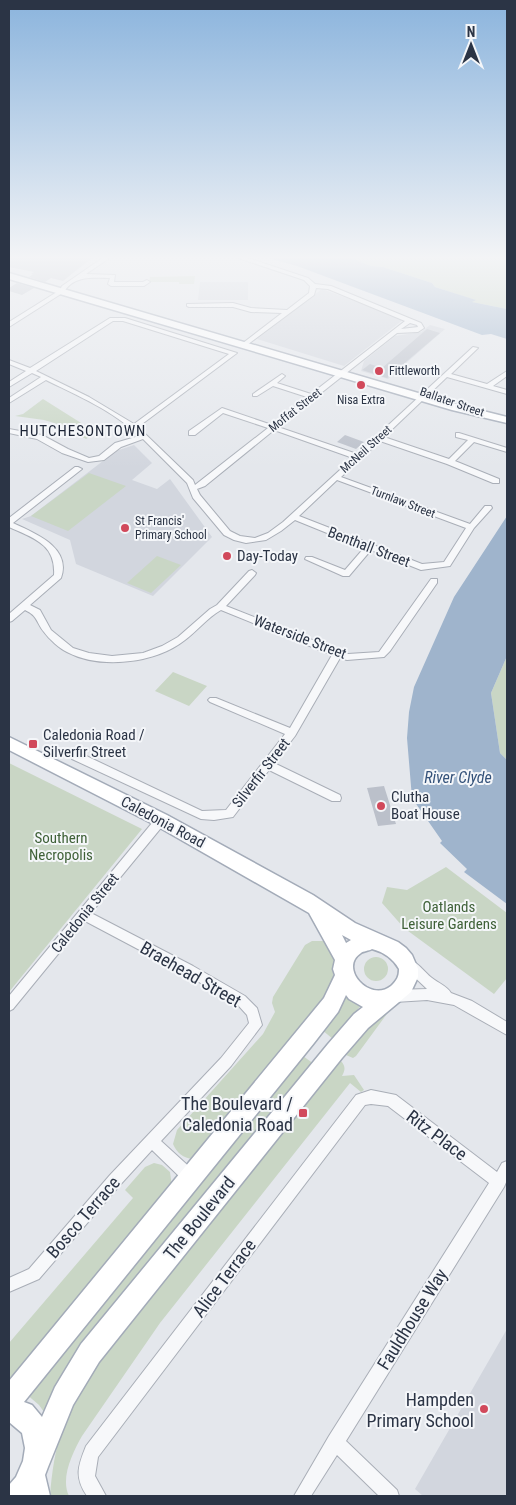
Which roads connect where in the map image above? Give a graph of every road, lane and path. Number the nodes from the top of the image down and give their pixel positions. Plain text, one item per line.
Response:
1 (97, 327) edge
2 (147, 327) edge
3 (194, 327) edge
4 (267, 327) edge
5 (401, 327) edge
6 (421, 327) edge
7 (397, 331) junction
8 (247, 342) junction
9 (475, 348) dead end
10 (9, 362) edge
11 (31, 370) junction
12 (344, 371) junction
13 (507, 373) edge
14 (446, 375) junction
15 (282, 376) dead end
16 (46, 377) junction
17 (272, 383) junction
18 (9, 385) edge
19 (489, 386) junction
20 (507, 392) edge
21 (255, 395) dead end
22 (424, 395) junction
23 (312, 397) junction
24 (9, 401) edge
25 (507, 420) edge
26 (134, 427) junction
27 (273, 428) junction
28 (9, 431) edge
29 (192, 433) dead end
30 (459, 435) dead end
31 (142, 437) junction
32 (379, 438) junction
33 (473, 439) junction
34 (507, 450) edge
35 (357, 458) junction
36 (450, 462) junction
37 (78, 469) dead end
38 (336, 477) junction
39 (496, 481) dead end
40 (194, 488) junction
41 (488, 508) dead end
42 (294, 517) junction
43 (9, 523) edge
44 (471, 527) junction
45 (370, 548) junction
46 (308, 560) dead end
47 (252, 572) dead end
48 (434, 581) dead end
49 (24, 606) junction
50 (220, 607) junction
51 (9, 619) edge
52 (338, 653) junction
53 (213, 700) dead end
54 (292, 733) junction
55 (9, 743) edge
56 (76, 756) dead end
57 (268, 765) junction
58 (336, 798) dead end
59 (161, 820) junction
60 (314, 906) junction
61 (84, 915) junction
62 (372, 941) junction
63 (405, 959) junction
64 (344, 968) junction
65 (392, 997) junction
66 (450, 997) junction
67 (9, 1005) edge
68 (507, 1029) edge
69 (371, 1097) joint
70 (152, 1141) junction
71 (507, 1168) edge
72 (190, 1177) junction
73 (499, 1182) junction
74 (9, 1285) edge
75 (9, 1399) edge
76 (9, 1409) edge
77 (335, 1442) junction
78 (31, 1482) edge
79 (98, 1496) edge
80 (302, 1496) edge
81 (391, 1496) edge

1 - 11 street
2 - 26 street
3 - 8 main road, Ballater Street
4 - 8 street
5 - 7 street, Moffat Street
6 - 7 street, Moffat Street
7 - 12 street, Moffat Street
8 - 12 main road, Ballater Street
9 - 14 street, McNeil Street
10 - 11 street
11 - 16 street
11 - 18 street
12 - 22 main road, Ballater Street
12 - 23 street, Moffat Street
13 - 19 street
14 - 19 street
14 - 22 street, McNeil Street
15 - 17 street
16 - 24 street
16 - 26 street
17 - 21 street
17 - 23 street
19 - 20 street
22 - 25 main road, Ballater Street
22 - 32 street, McNeil Street
23 - 27 street, Moffat Street
26 - 31 street
27 - 29 street
27 - 35 street
27 - 40 street, Moffat Street
28 - 31 street
30 - 33 street
31 - 40 street
32 - 35 street, McNeil Street
32 - 36 street
33 - 34 street
33 - 36 street
35 - 38 street, McNeil Street
36 - 39 street
37 - 43 street
38 - 42 street, McNeil Street
38 - 44 street, Turnlaw Street
40 - 42 street, McNeil Street
41 - 44 street
42 - 45 street, Benthall Street
43 - 49 street
44 - 45 street, Benthall Street
45 - 46 street
47 - 50 street
48 - 52 street, Waterside Street
49 - 50 street
49 - 51 street
50 - 52 street, Waterside Street
52 - 54 street, Silverfir Street
53 - 54 street
54 - 57 street, Silverfir Street
55 - 59 main road, Caledonia Road
56 - 57 street, Silverfir Street
57 - 58 street
59 - 60 main road, Caledonia Road
59 - 61 street, Caledonia Street
60 - 62 main road, Caledonia Road
60 - 64 main road, Caledonia Road
61 - 67 street, Caledonia Street
61 - 70 street, Braehead Street
62 - 63 main road
62 - 64 main road
63 - 65 main road
63 - 66 street
64 - 65 main road
64 - 72 main road, The Boulevard
65 - 66 street
65 - 78 main road, The Boulevard
66 - 68 street
69 - 73 street, Ritz Place
69 - 79 street, Alice Terrace
70 - 72 street
70 - 74 street, Bosco Terrace
71 - 73 street, Fauldhouse Way
72 - 75 main road, The Boulevard
73 - 77 street, Fauldhouse Way
76 - 78 main road
77 - 80 street, Fauldhouse Way
77 - 81 street

